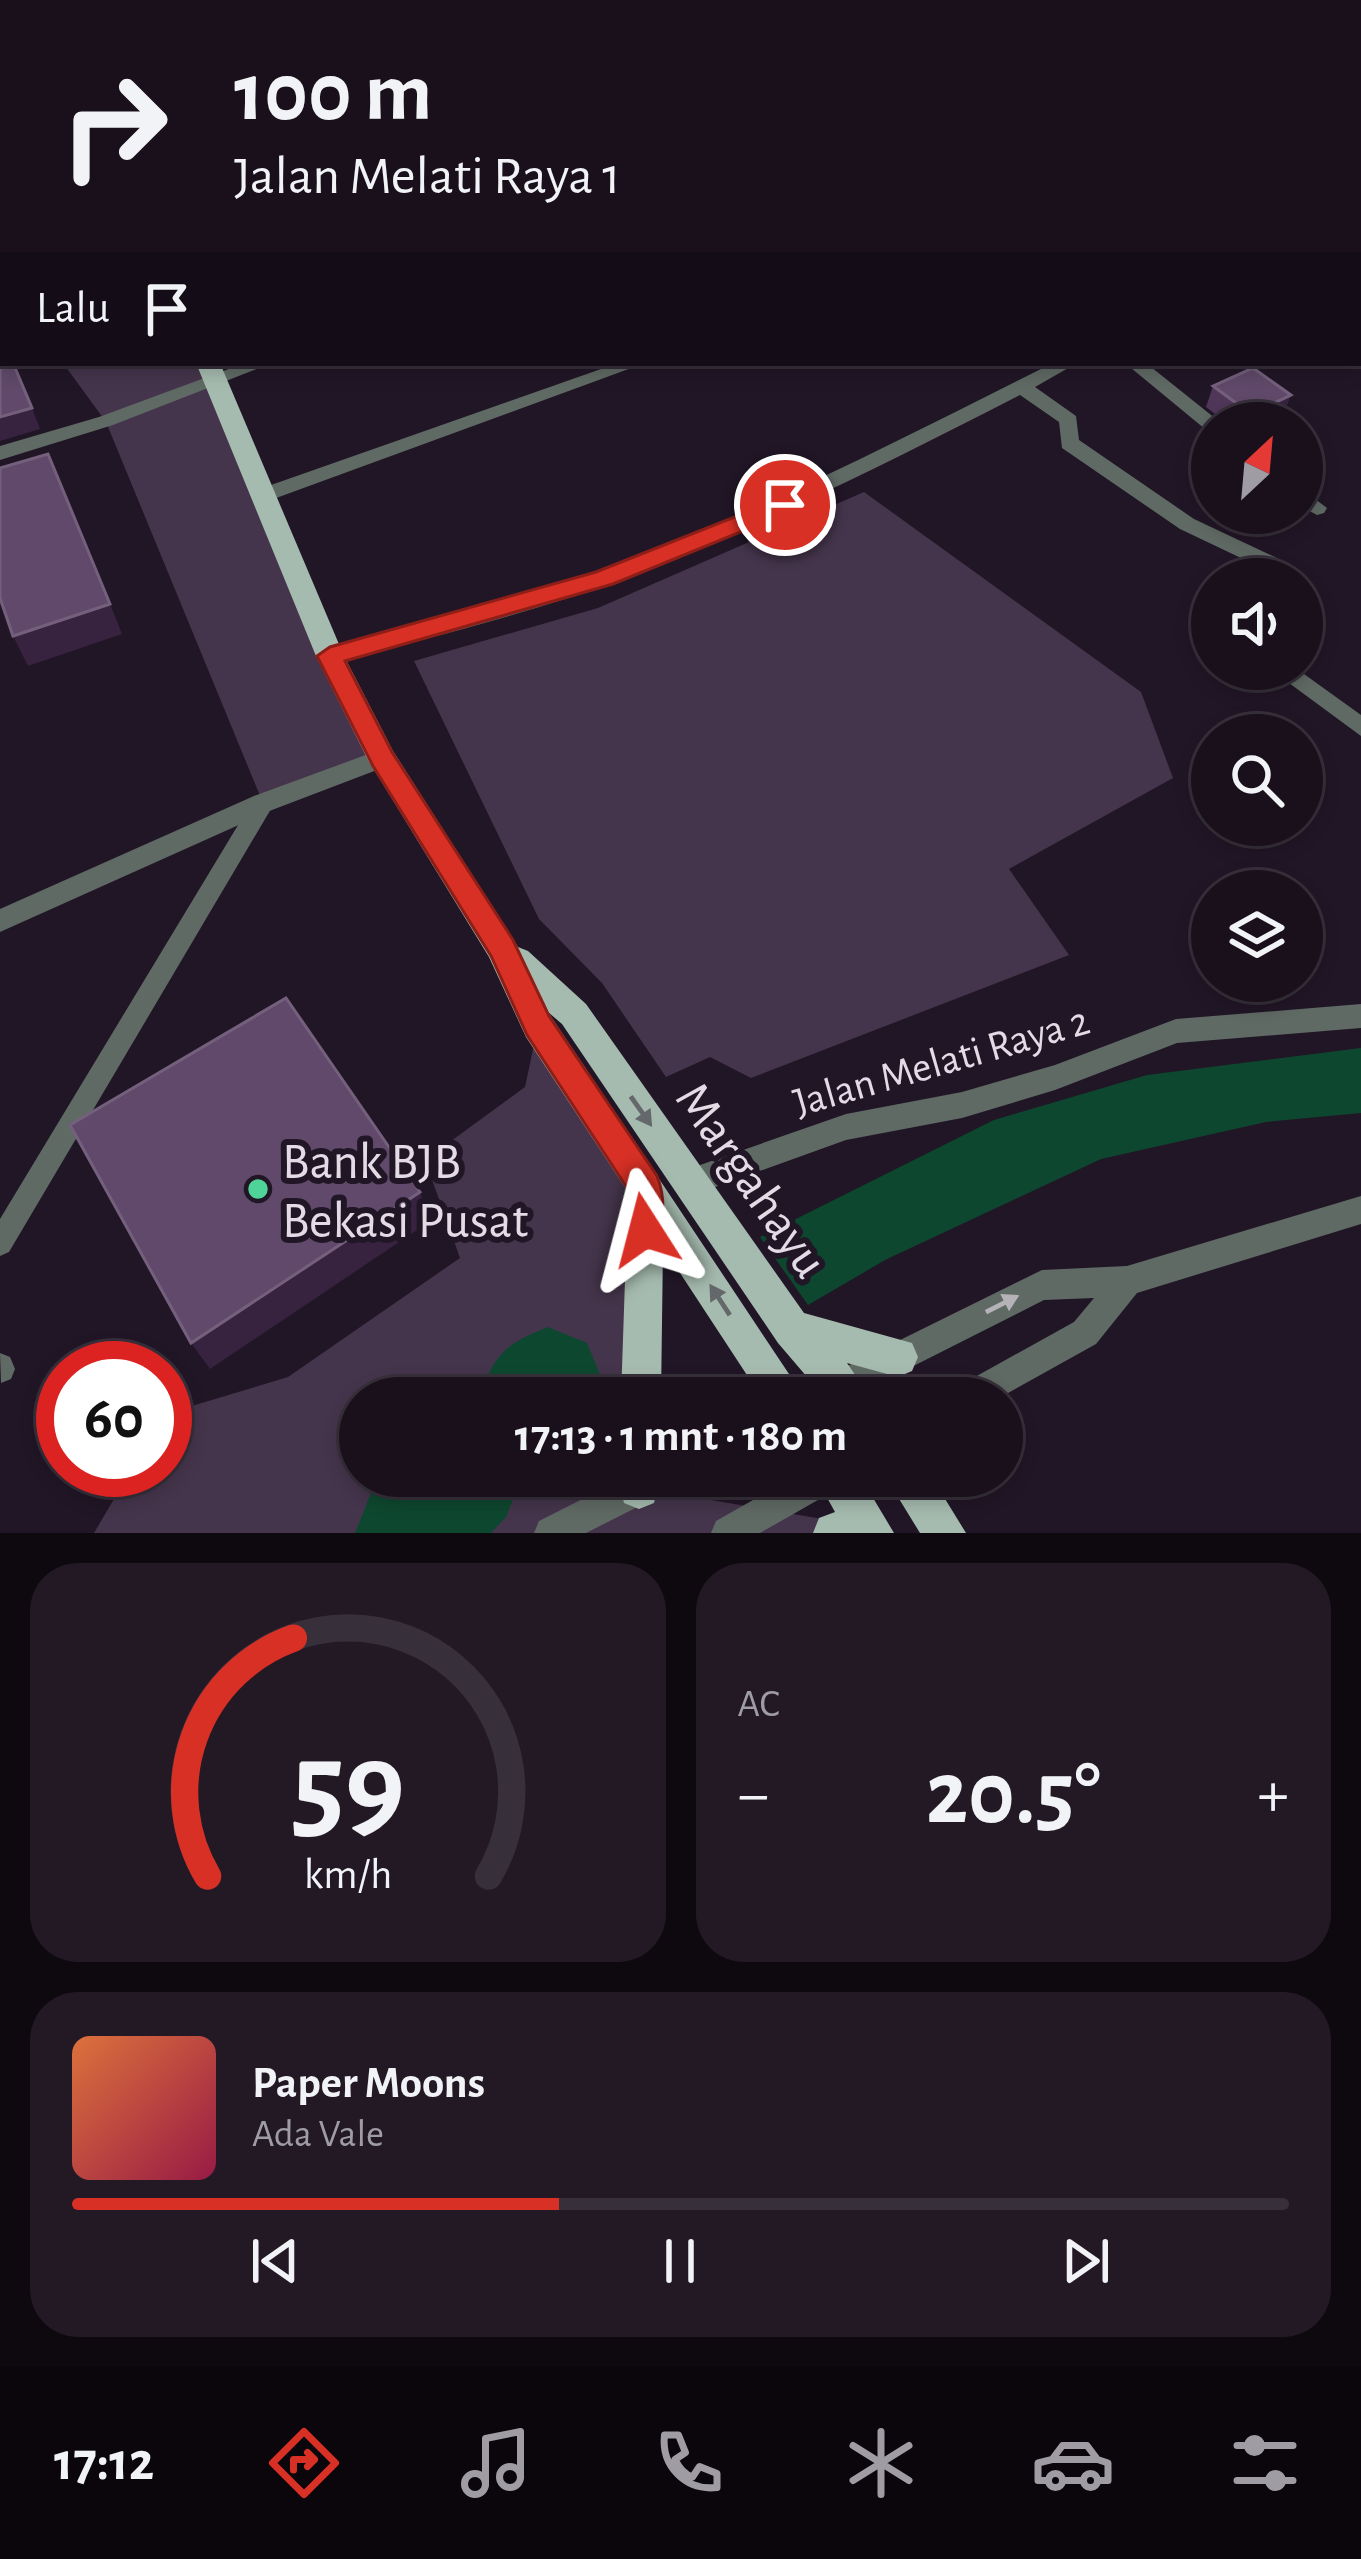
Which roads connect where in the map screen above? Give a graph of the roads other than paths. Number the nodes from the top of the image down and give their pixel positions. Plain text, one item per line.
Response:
1 (244, 366) edge
2 (628, 366) edge
3 (1063, 366) edge
4 (1138, 366) edge
5 (212, 371) edge
6 (1023, 388) junction
7 (1191, 408) edge
8 (0, 454) edge
9 (261, 496) junction
10 (1258, 558) edge
11 (330, 656) junction
12 (1310, 690) edge
13 (1361, 727) edge
14 (382, 758) junction
15 (263, 803) junction
16 (0, 921) edge
17 (502, 949) junction
18 (1361, 1016) edge
19 (690, 1182) junction
20 (646, 1187) junction
21 (1361, 1210) edge
22 (0, 1243) edge
23 (1127, 1281) junction
24 (792, 1329) junction
25 (898, 1357) junction
26 (641, 1377) edge
27 (771, 1377) edge
28 (824, 1377) edge
29 (864, 1377) edge
30 (1006, 1377) edge
31 (616, 1497) edge
32 (794, 1497) edge
33 (842, 1497) edge
34 (859, 1531) edge
35 (551, 1533) edge
36 (728, 1533) edge

1 - 5 street
2 - 9 street
3 - 6 street
4 - 7 street
5 - 8 street
5 - 9 main road
6 - 10 street
6 - 11 street
9 - 11 main road
11 - 14 main road
12 - 13 street
14 - 15 street
14 - 17 main road
15 - 16 street
15 - 22 lane
17 -> 19 main road, Margahayu
17 - 20 main road
18 - 19 street, Jalan Melati Raya 2
19 - 24 main road, Margahayu
20 - 26 main road
27 -> 20 main road
21 - 23 street
25 -> 23 street
23 - 30 street
24 - 25 main road
24 - 28 main road, Margahayu
25 - 29 street
31 - 35 street
32 - 36 street
33 - 34 main road

